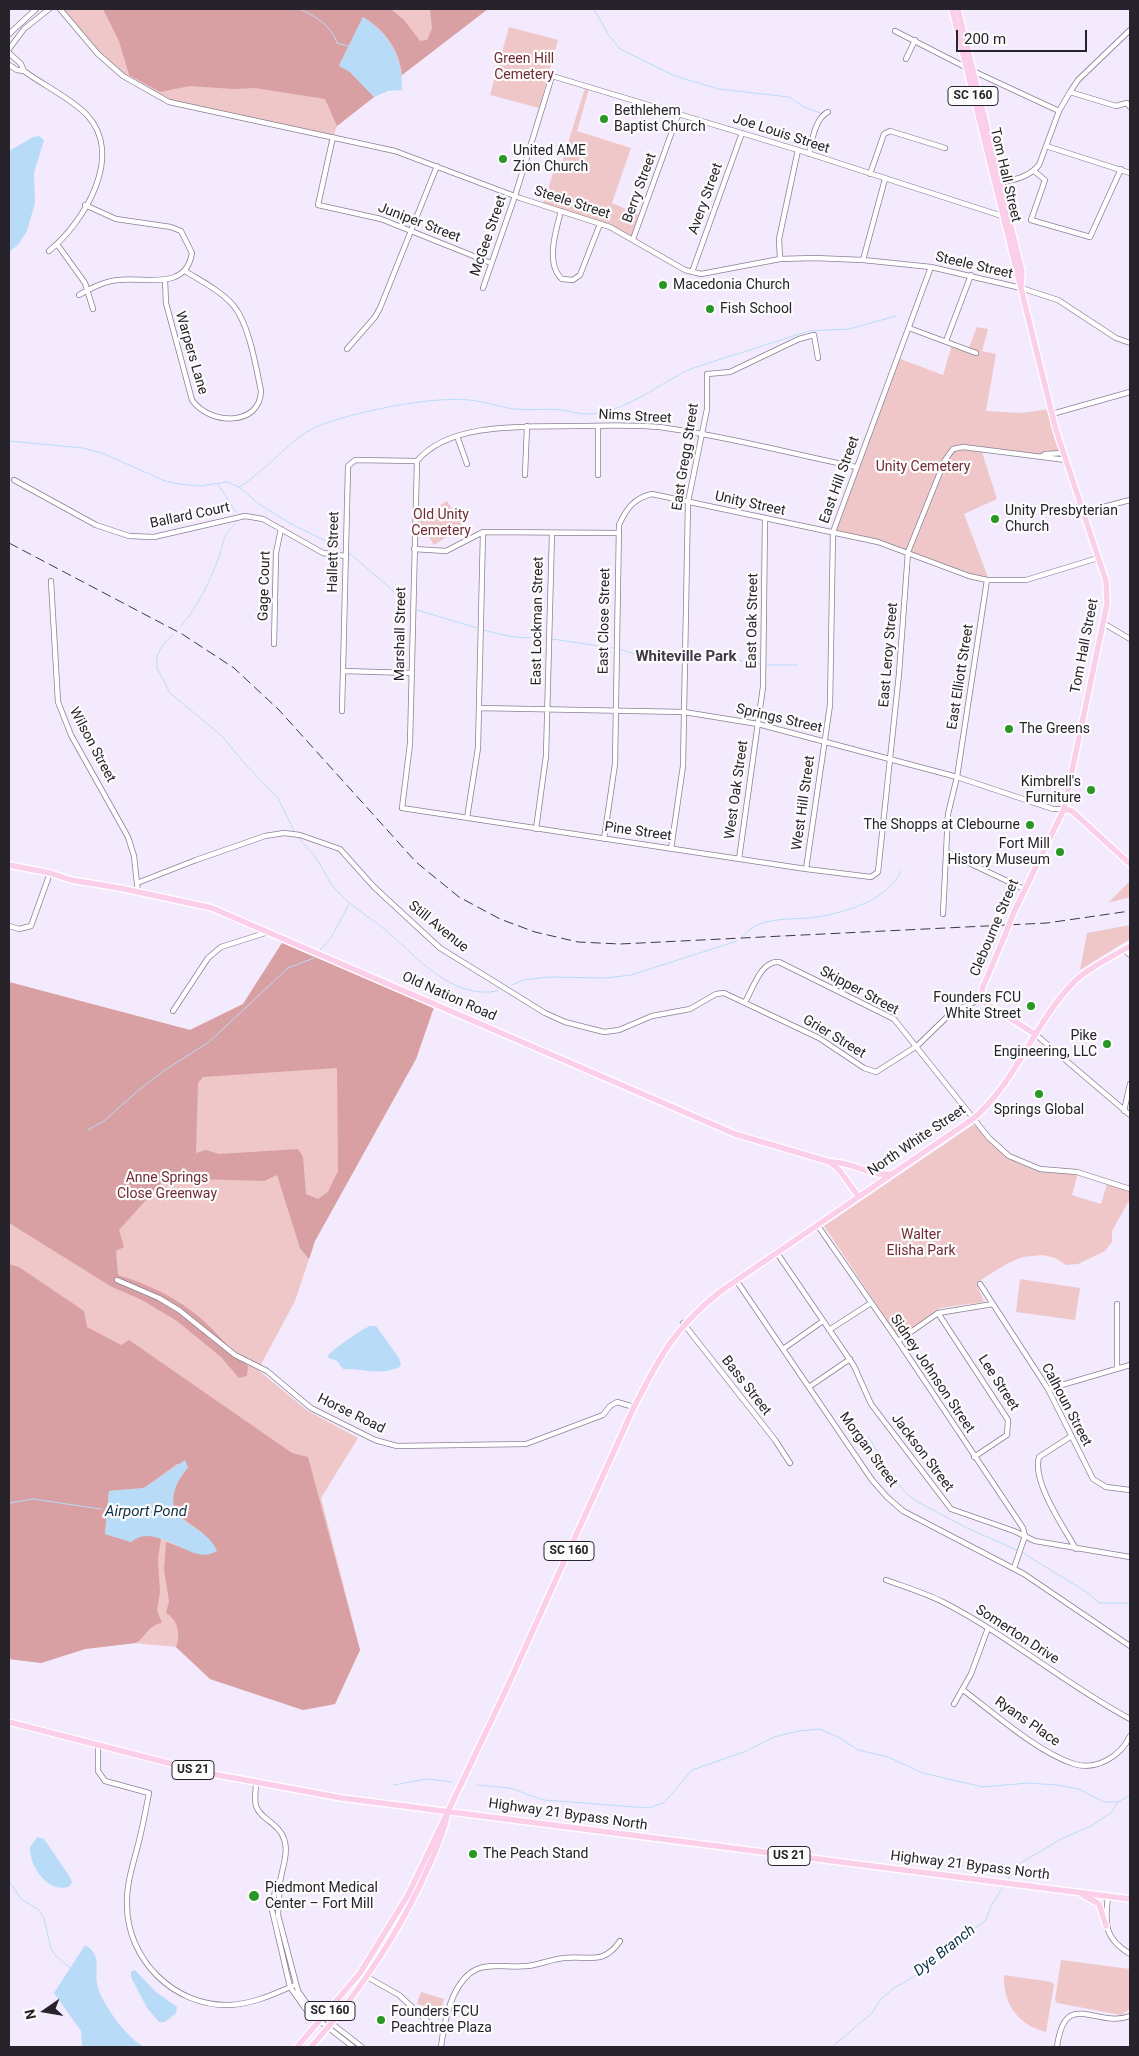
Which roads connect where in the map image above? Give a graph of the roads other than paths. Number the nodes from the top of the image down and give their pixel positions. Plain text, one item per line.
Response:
1 (36, 9) edge
2 (49, 9) edge
3 (60, 9) edge
4 (952, 9) edge
5 (958, 9) edge
6 (1130, 30) edge
7 (894, 31) dead end
8 (9, 34) edge
9 (915, 40) junction
10 (9, 49) edge
11 (9, 54) edge
12 (906, 59) dead end
13 (9, 65) edge
14 (969, 70) junction
15 (24, 71) junction
16 (552, 76) joint
17 (1070, 92) junction
18 (1130, 107) edge
19 (1059, 111) junction
20 (828, 112) dead end
21 (678, 115) junction
22 (742, 133) junction
23 (333, 137) junction
24 (1046, 146) junction
25 (945, 148) dead end
26 (798, 150) junction
27 (809, 154) junction
28 (437, 166) junction
29 (1121, 169) junction
30 (1034, 171) junction
31 (1130, 173) edge
32 (870, 174) junction
33 (885, 179) junction
34 (998, 183) junction
35 (515, 196) junction
36 (85, 205) junction
37 (561, 211) junction
38 (1002, 216) junction
39 (600, 224) junction
40 (410, 231) junction
41 (633, 239) junction
42 (57, 244) junction
43 (49, 251) dead end
44 (780, 259) junction
45 (863, 260) junction
46 (491, 263) junction
47 (931, 267) junction
48 (185, 271) junction
49 (692, 272) junction
50 (971, 275) junction
51 (165, 280) junction
52 (482, 288) dead end
53 (1021, 288) junction
54 (88, 290) junction
55 (79, 295) dead end
56 (93, 309) dead end
57 (909, 328) junction
58 (946, 342) junction
59 (1130, 344) edge
60 (347, 349) dead end
61 (976, 353) dead end
62 (818, 358) dead end
63 (1130, 392) edge
64 (1052, 414) junction
65 (527, 426) junction
66 (598, 426) junction
67 (702, 435) junction
68 (457, 436) junction
69 (1064, 453) junction
70 (1042, 456) junction
71 (417, 460) junction
72 (1066, 460) junction
73 (467, 464) dead end
74 (856, 467) junction
75 (525, 475) dead end
76 (598, 475) dead end
77 (14, 480) dead end
78 (1130, 500) edge
79 (688, 502) junction
80 (1084, 512) junction
81 (765, 518) junction
82 (281, 529) junction
83 (483, 532) junction
84 (833, 532) junction
85 (552, 533) junction
86 (618, 533) junction
87 (414, 549) junction
88 (908, 552) junction
89 (345, 556) junction
90 (1098, 558) junction
91 (986, 580) junction
92 (52, 581) dead end
93 (1103, 623) junction
94 (1130, 639) edge
95 (274, 644) dead end
96 (343, 671) junction
97 (412, 673) junction
98 (479, 708) junction
99 (547, 709) junction
100 (616, 710) junction
101 (342, 711) dead end
102 (684, 712) junction
103 (758, 724) junction
104 (824, 741) junction
105 (891, 759) junction
106 (957, 777) junction
107 (402, 808) joint
108 (1064, 809) junction
109 (467, 818) junction
110 (536, 829) junction
111 (604, 839) junction
112 (671, 849) junction
113 (946, 852) junction
114 (739, 859) junction
115 (1130, 864) edge
116 (9, 865) edge
117 (806, 869) junction
118 (50, 873) junction
119 (871, 877) joint
120 (137, 883) junction
121 (1024, 889) junction
122 (138, 893) junction
123 (943, 914) dead end
124 (9, 926) edge
125 (269, 932) junction
126 (1130, 946) edge
127 (1124, 950) junction
128 (1130, 955) edge
129 (982, 998) junction
130 (745, 1002) junction
131 (173, 1011) dead end
132 (1036, 1034) junction
133 (917, 1046) junction
134 (1130, 1084) edge
135 (1124, 1110) junction
136 (1130, 1116) edge
137 (974, 1118) junction
138 (830, 1162) junction
139 (892, 1173) junction
140 (1130, 1189) edge
141 (858, 1196) junction
142 (818, 1226) junction
143 (777, 1252) junction
144 (116, 1280) dead end
145 (736, 1280) junction
146 (980, 1284) dead end
147 (871, 1303) junction
148 (993, 1304) junction
149 (1117, 1304) dead end
150 (938, 1313) junction
151 (823, 1321) junction
152 (683, 1323) junction
153 (829, 1330) junction
154 (678, 1331) joint
155 (898, 1341) junction
156 (783, 1349) junction
157 (850, 1359) junction
158 (1130, 1365) edge
159 (1117, 1369) junction
160 (809, 1387) junction
161 (1048, 1389) junction
162 (634, 1407) junction
163 (1070, 1437) junction
164 (974, 1458) junction
165 (790, 1463) dead end
166 (1130, 1490) edge
167 (1025, 1536) junction
168 (1076, 1549) junction
169 (1130, 1557) edge
170 (1014, 1568) junction
171 (886, 1580) dead end
172 (988, 1628) junction
173 (1130, 1646) edge
174 (963, 1690) junction
175 (954, 1704) dead end
176 (1130, 1719) edge
177 (9, 1722) edge
178 (1130, 1736) edge
179 (98, 1746) junction
180 (256, 1783) junction
181 (448, 1812) junction
182 (1079, 1893) junction
183 (1108, 1896) junction
184 (1130, 1899) edge
185 (1106, 1926) junction
186 (620, 1941) dead end
187 (1130, 1954) edge
188 (360, 1972) junction
189 (366, 1977) junction
190 (293, 1986) junction
191 (1130, 2016) edge
192 (326, 2022) junction
193 (443, 2030) junction
194 (297, 2047) edge
195 (311, 2047) edge
196 (353, 2047) edge
197 (362, 2047) edge
198 (441, 2047) edge
199 (1057, 2047) edge

1 - 8 street
2 - 10 street
3 - 23 street, Steele Street
4 - 14 main road, Tom Hall Street / SC 160
5 - 14 main road, Tom Hall Street / SC 160
6 - 17 street
7 - 9 street
9 - 12 street
9 - 14 street
11 - 15 street
13 - 15 street
14 - 19 street
14 - 34 main road, Tom Hall Street / SC 160
15 - 36 street
16 - 21 street, Joe Louis Street
16 - 35 street, McGee Street
17 - 18 street
17 - 19 street
19 - 24 street
20 - 27 street
21 - 22 street, Joe Louis Street
21 - 41 street, Berry Street
22 - 26 street, Joe Louis Street
22 - 49 street, Avery Street
23 - 28 street, Steele Street
23 - 40 street, Juniper Street
24 - 29 street
24 - 30 street
25 - 32 street
26 - 27 street, Joe Louis Street
26 - 44 street
27 - 32 street, Joe Louis Street
28 - 35 street, Steele Street
28 - 40 street
29 - 30 street
29 - 31 street
30 - 34 street
32 - 33 street, Joe Louis Street
33 - 38 street, Joe Louis Street
33 - 45 street
34 - 38 main road, Tom Hall Street / SC 160
34 - 53 main road, Tom Hall Street / SC 160
35 - 37 street, Steele Street
35 - 46 street, McGee Street
36 - 42 street
36 - 48 street
37 - 39 street, Steele Street
37 - 39 street
38 - 53 main road, Tom Hall Street / SC 160
39 - 41 street, Steele Street
40 - 46 street, Juniper Street
40 - 60 street
41 - 49 street, Steele Street
42 - 43 street
42 - 54 street
44 - 45 street, Steele Street
44 - 49 street, Steele Street
45 - 47 street, Steele Street
46 - 52 street, McGee Street
47 - 50 street, Steele Street
47 - 57 street, East Hill Street
48 - 51 street
48 - 51 street, Warpers Lane
50 - 53 street, Steele Street
50 - 58 street
51 - 54 street
53 - 59 street, Steele Street
53 - 64 main road, Tom Hall Street / SC 160
54 - 55 street
54 - 56 street
57 - 58 street
57 - 74 street, East Hill Street
58 - 61 street
62 - 67 street, East Gregg Street
63 - 64 street
64 - 69 main road, Tom Hall Street / SC 160
65 - 66 street, Nims Street
65 - 68 street, Nims Street
65 - 75 street
66 - 67 street, Nims Street
66 - 76 street
67 - 74 street, Nims Street
67 - 79 street, East Gregg Street
68 - 71 street, Nims Street
68 - 73 street
69 - 70 street
69 - 72 main road, Tom Hall Street / SC 160
70 - 72 street
70 - 88 street, East Leroy Street
71 - 87 street, Marshall Street
71 - 89 street, Hallett Street
72 - 80 main road, Tom Hall Street / SC 160
74 - 84 street, East Hill Street
77 - 82 street, Ballard Court
78 - 80 street
79 - 81 street, Unity Street
79 - 86 street, Unity Street
79 - 102 street, East Gregg Street
80 - 90 main road, Tom Hall Street / SC 160
81 - 84 street, Unity Street
81 - 103 street, East Oak Street
82 - 89 street, Ballard Court
82 - 95 street, Gage Court
83 - 85 street
83 - 87 street
83 - 98 street
84 - 88 street, Unity Street
84 - 104 street, East Hill Street
85 - 86 street
85 - 99 street, East Lockman Street
86 - 100 street, East Close Street
87 - 97 street, Marshall Street
88 - 91 street, Unity Street
88 - 105 street, East Leroy Street
89 - 96 street, Hallett Street
90 - 91 street, Unity Street
90 - 93 main road, Tom Hall Street / SC 160
91 - 106 street, East Elliott Street
92 - 120 street, Wilson Street
93 - 94 street
93 - 108 main road, Tom Hall Street / SC 160
96 - 97 street
96 - 101 street, Hallett Street
97 - 107 street, Marshall Street
98 - 99 street, Springs Street
98 - 109 street
99 - 100 street, Springs Street
99 - 110 street, East Lockman Street
100 - 102 street, Springs Street
100 - 111 street, East Close Street
102 - 103 street, Springs Street
102 - 112 street, East Gregg Street
103 - 104 street, Springs Street
103 - 114 street, West Oak Street
104 - 105 street, Springs Street
104 - 117 street, West Hill Street
105 - 106 street, Springs Street
105 - 119 street, East Leroy Street
106 - 108 street, Springs Street
106 - 113 street, East Elliott Street
107 - 109 street, Pine Street
108 - 115 main road
108 - 121 main road, Clebourne Street
109 - 110 street, Pine Street
110 - 111 street, Pine Street
111 - 112 street, Pine Street
112 - 114 street, Pine Street
113 - 121 street
113 - 123 street, East Elliott Street
114 - 117 street, Pine Street
116 - 118 main road, Old Nation Road
117 - 119 street, Pine Street
118 - 122 main road, Old Nation Road
118 - 124 street
120 - 122 street
120 - 130 street, Still Avenue
121 - 129 main road, Clebourne Street, bridge
122 - 125 main road, Old Nation Road
125 - 131 street
125 - 138 main road, Old Nation Road
126 - 127 main road, North White Street
127 - 128 street
127 - 132 main road, North White Street
129 - 132 main road, Clebourne Street
129 - 133 street, Grier Street
130 - 133 street, Grier Street
130 - 133 street, Skipper Street
132 - 135 street
132 - 137 main road, North White Street
133 - 137 street, Skipper Street
134 - 135 street
135 - 136 street
137 - 139 main road, North White Street
137 - 140 street, Skipper Street
138 - 139 main road, Old Nation Road
138 - 141 main road
139 - 141 main road, North White Street
141 - 142 main road, North White Street
142 - 143 main road, North White Street
142 - 147 street, Sidney Johnson Street
143 - 145 main road, North White Street
143 - 151 street, Jackson Street
144 - 162 street, Horse Road
145 - 152 main road, North White Street
145 - 156 street, Morgan Street
146 - 148 street, Calhoun Street
147 - 153 street
147 - 155 street, Sidney Johnson Street
148 - 150 street
148 - 161 street, Calhoun Street
149 - 159 street
150 - 155 street
150 - 164 street, Lee Street
151 - 153 street, Jackson Street
151 - 156 street
152 - 154 main road, North White Street
152 - 165 street, Bass Street
153 - 157 street, Jackson Street
154 - 162 main road, SC 160 / SC 160
155 - 164 street, Sidney Johnson Street
156 - 160 street, Morgan Street
157 - 160 street
157 - 167 street, Jackson Street
158 - 159 street
159 - 161 street
160 - 170 street, Morgan Street
161 - 163 street, Calhoun Street
162 - 181 main road, SC 160 / SC 160
163 - 166 street, Calhoun Street
163 - 168 street
164 - 167 street, Sidney Johnson Street
167 - 168 street, Jackson Street
167 - 170 street
168 - 169 street, Jackson Street
170 - 173 street, Morgan Street
171 - 172 street, Somerton Drive
172 - 174 street
172 - 176 street, Somerton Drive
174 - 175 street
174 - 178 street, Ryans Place
177 - 179 main road, Highway 21 Bypass North / US 21
179 - 180 main road, Highway 21 Bypass North / US 21
179 - 190 street
180 - 181 main road, Highway 21 Bypass North / US 21
180 - 190 street
181 - 182 main road, Highway 21 Bypass North / US 21
181 - 188 main road, SC 160
181 - 189 main road, SC 160
182 - 183 main road, Highway 21 Bypass North / US 21
182 - 185 main road
183 - 184 main road, Highway 21 Bypass North / US 21
183 - 185 street
185 - 187 street
186 - 193 street
188 - 189 street
188 - 192 main road, SC 160
189 - 192 main road, SC 160
189 - 193 street
190 - 192 street
191 - 199 street
192 - 194 main road, SC 160
192 - 195 main road, SC 160
192 - 196 street
192 - 197 street
193 - 198 street

